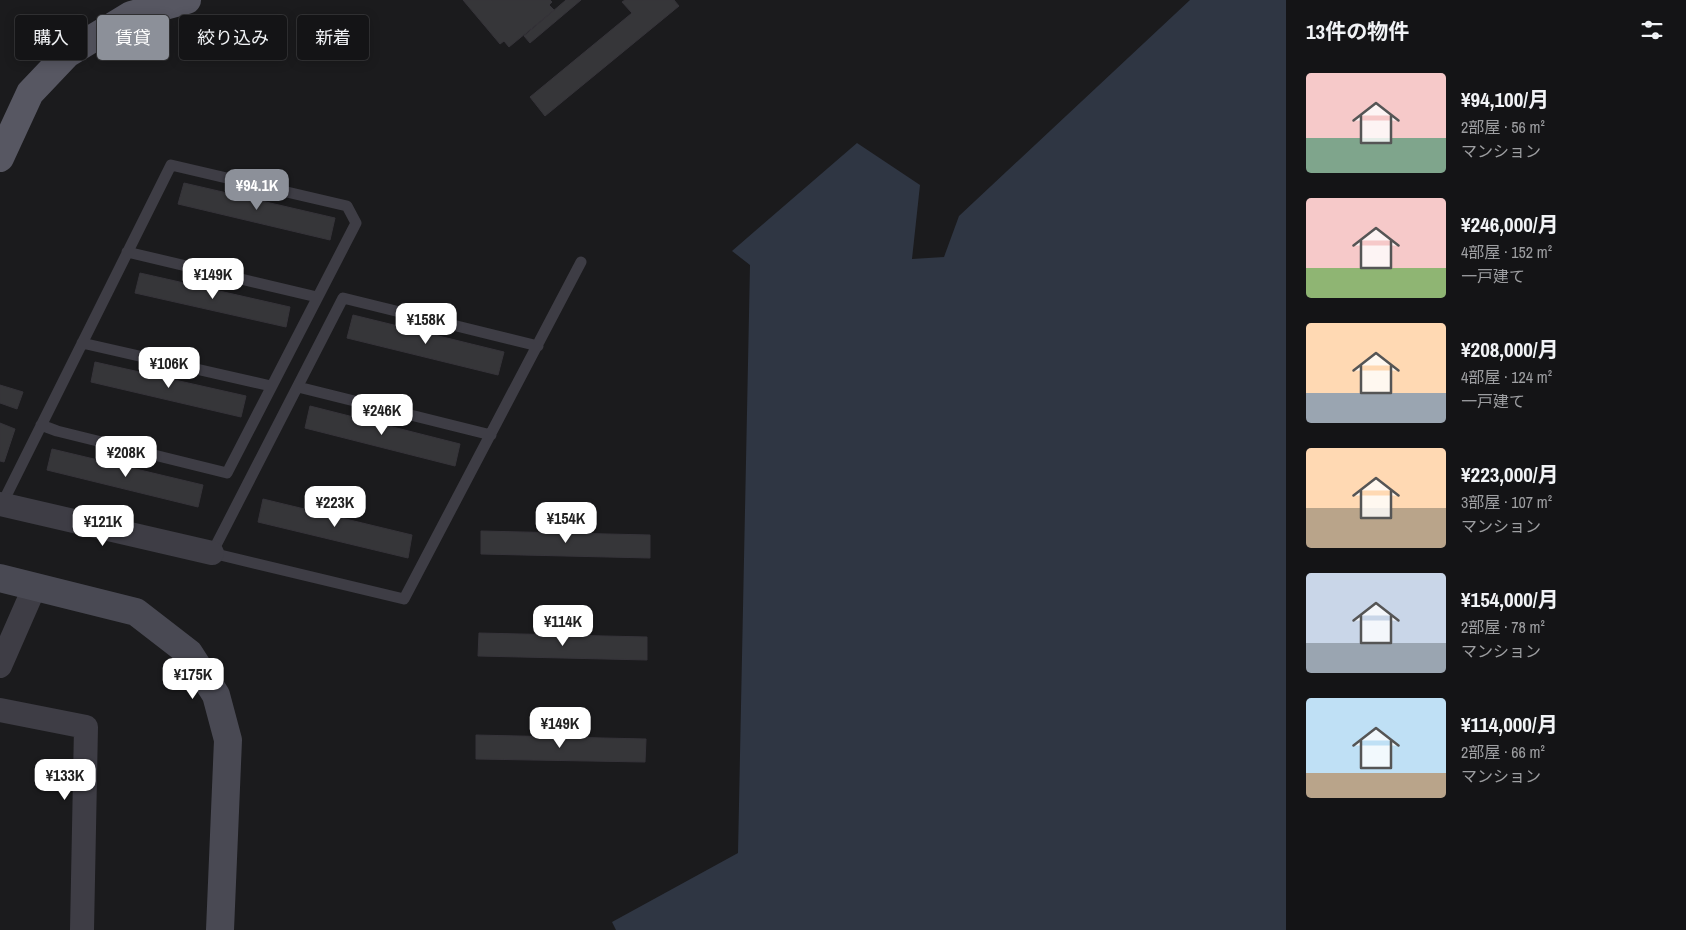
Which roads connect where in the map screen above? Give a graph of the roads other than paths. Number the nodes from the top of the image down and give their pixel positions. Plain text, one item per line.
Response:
1 (187, 0) edge
2 (130, 7) edge
3 (0, 158) edge
4 (127, 252) junction
5 (581, 262) dead end
6 (317, 297) junction
7 (82, 343) junction
8 (538, 346) junction
9 (271, 386) junction
10 (298, 388) junction
11 (42, 425) junction
12 (491, 435) junction
13 (1, 504) edge
14 (212, 553) junction
15 (0, 578) edge
16 (35, 586) junction
17 (0, 666) edge
18 (0, 710) edge
19 (82, 930) edge
20 (220, 930) edge

1 - 2 main road
2 - 3 main road
4 - 6 lane
4 - 6 lane
4 - 7 lane
5 - 8 lane
6 - 9 lane
7 - 9 lane
7 - 11 lane
8 - 10 lane
8 - 12 lane
9 - 11 lane
10 - 12 lane
10 - 14 lane
11 - 13 lane
12 - 14 lane
13 - 14 street
15 - 16 street
16 - 17 street
16 - 20 street
18 - 19 street

